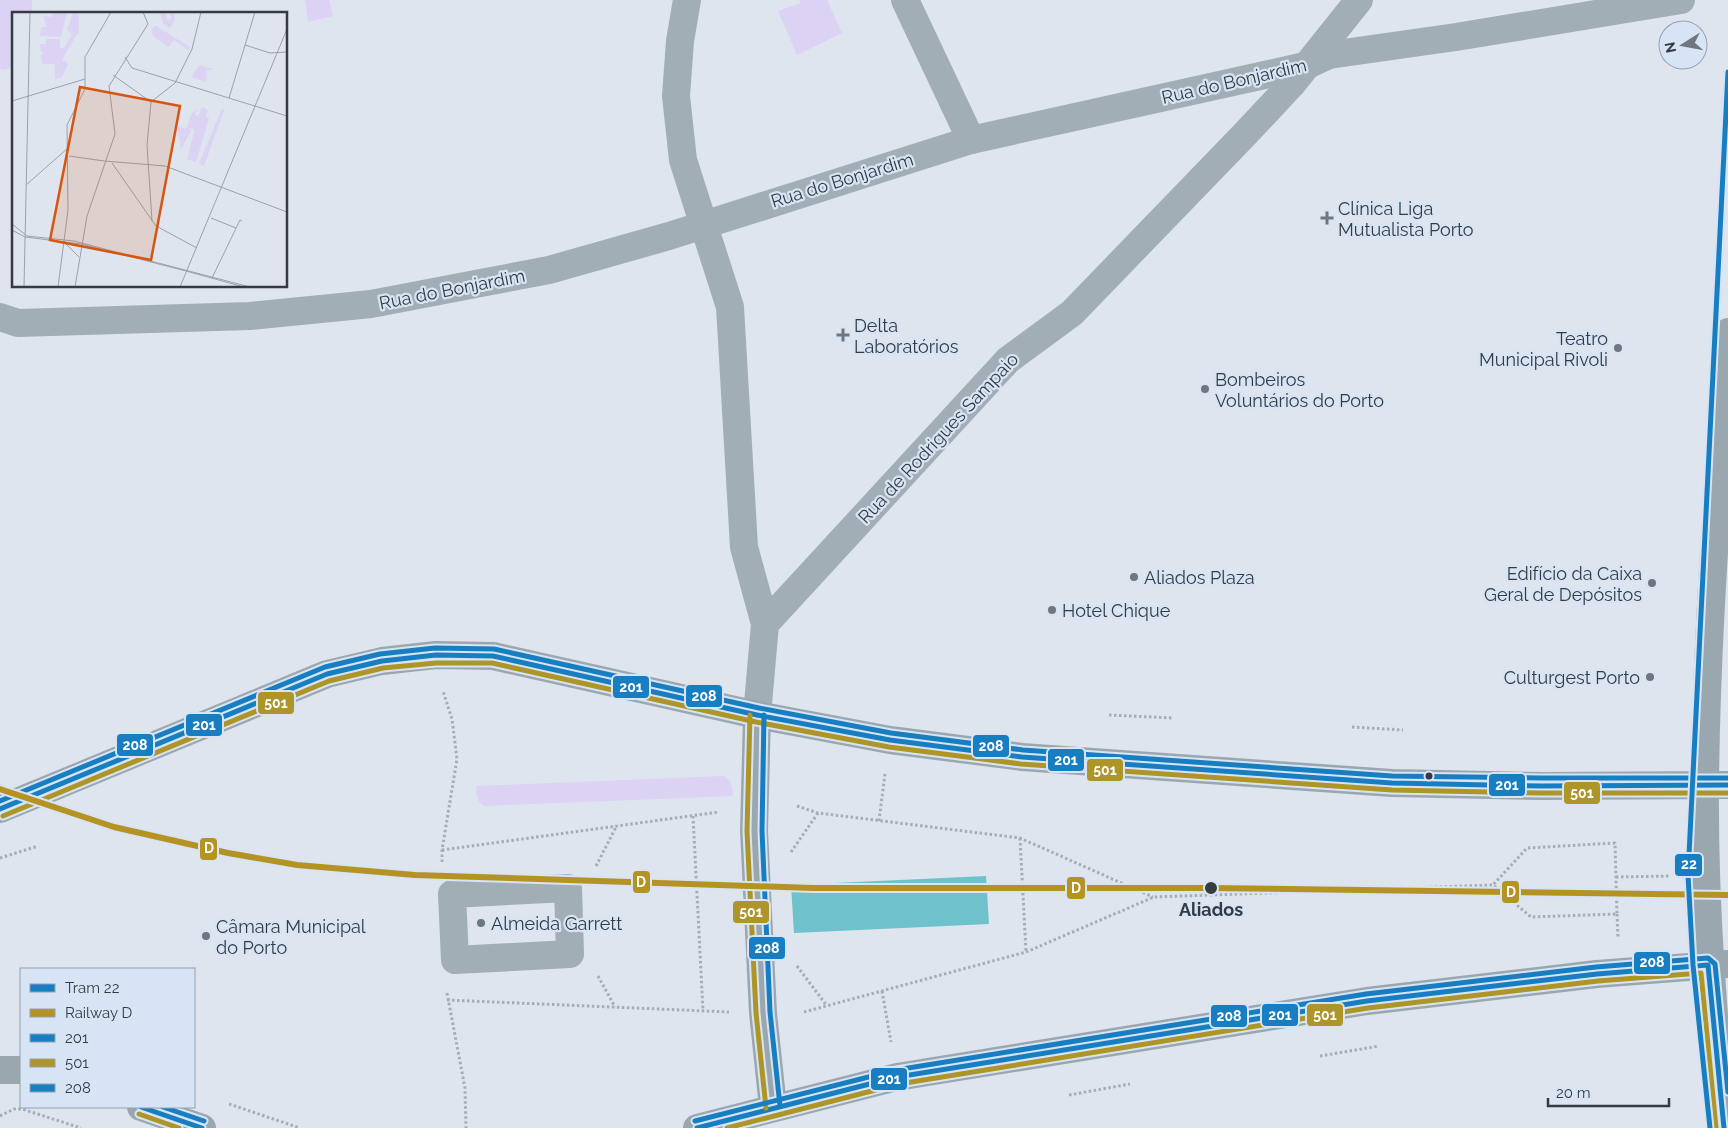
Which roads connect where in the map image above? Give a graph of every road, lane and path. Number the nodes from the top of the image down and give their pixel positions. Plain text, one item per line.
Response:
1 (687, 0) edge
2 (905, 0) edge
3 (1358, 0) edge
4 (1681, 0) edge
5 (1305, 66) junction
6 (971, 140) junction
7 (704, 224) junction
8 (6, 324) edge
9 (1728, 332) edge
10 (765, 624) junction
11 (758, 715) junction
12 (1109, 715) dead end
13 (1172, 718) dead end
14 (1352, 727) dead end
15 (1403, 730) dead end
16 (886, 770) dead end
17 (1716, 786) edge
18 (796, 806) dead end
19 (0, 808) edge
20 (725, 811) dead end
21 (818, 813) junction
22 (693, 816) junction
23 (879, 821) junction
24 (1020, 838) junction
25 (38, 846) dead end
26 (442, 850) dead end
27 (0, 858) edge
28 (787, 859) dead end
29 (1680, 876) dead end
30 (1616, 877) junction
31 (1493, 885) junction
32 (452, 894) joint
33 (1154, 897) junction
34 (1617, 914) junction
35 (1618, 944) dead end
36 (1026, 952) junction
37 (795, 963) dead end
38 (1718, 964) edge
39 (882, 991) junction
40 (448, 1000) dead end
41 (826, 1006) junction
42 (703, 1011) junction
43 (735, 1012) dead end
44 (804, 1012) dead end
45 (891, 1046) dead end
46 (1379, 1046) dead end
47 (1320, 1056) dead end
48 (0, 1070) edge
49 (20, 1070) edge
50 (1130, 1084) dead end
51 (1070, 1095) dead end
52 (220, 1102) dead end
53 (773, 1107) junction
54 (144, 1108) edge
55 (0, 1116) edge
56 (80, 1128) edge
57 (202, 1128) edge
58 (300, 1128) edge
59 (696, 1128) edge
60 (1724, 1128) edge

1 - 7 street
2 - 6 street
3 - 5 street, Rua de Rodrigues Sampaio
4 - 5 street, Rua do Bonjardim
5 - 6 street, Rua do Bonjardim
5 - 10 street, Rua de Rodrigues Sampaio
6 - 7 street, Rua do Bonjardim
7 - 8 street, Rua do Bonjardim
7 - 10 street
9 - 17 main road
10 - 11 street
11 - 17 main road
11 - 19 main road
11 - 53 main road
12 - 13 path
14 - 15 path
16 - 23 path
17 - 38 main road
18 - 21 path
20 - 22 path
21 - 23 path
21 - 28 path
22 - 26 path
22 - 42 path
23 - 24 path
24 - 33 path
24 - 36 path
25 - 27 path
29 - 30 path
30 - 31 path
30 - 34 path
31 - 33 path
31 - 34 path
32 - 32 street
33 - 36 path
34 - 35 path
36 - 39 path
37 - 41 path
38 - 53 main road
38 - 60 main road
39 - 41 path
39 - 45 path
40 - 42 path
41 - 44 path
42 - 43 path
46 - 47 path
48 - 49 main road
50 - 51 path
52 - 58 path
53 - 59 main road
54 - 57 main road
55 - 56 path

